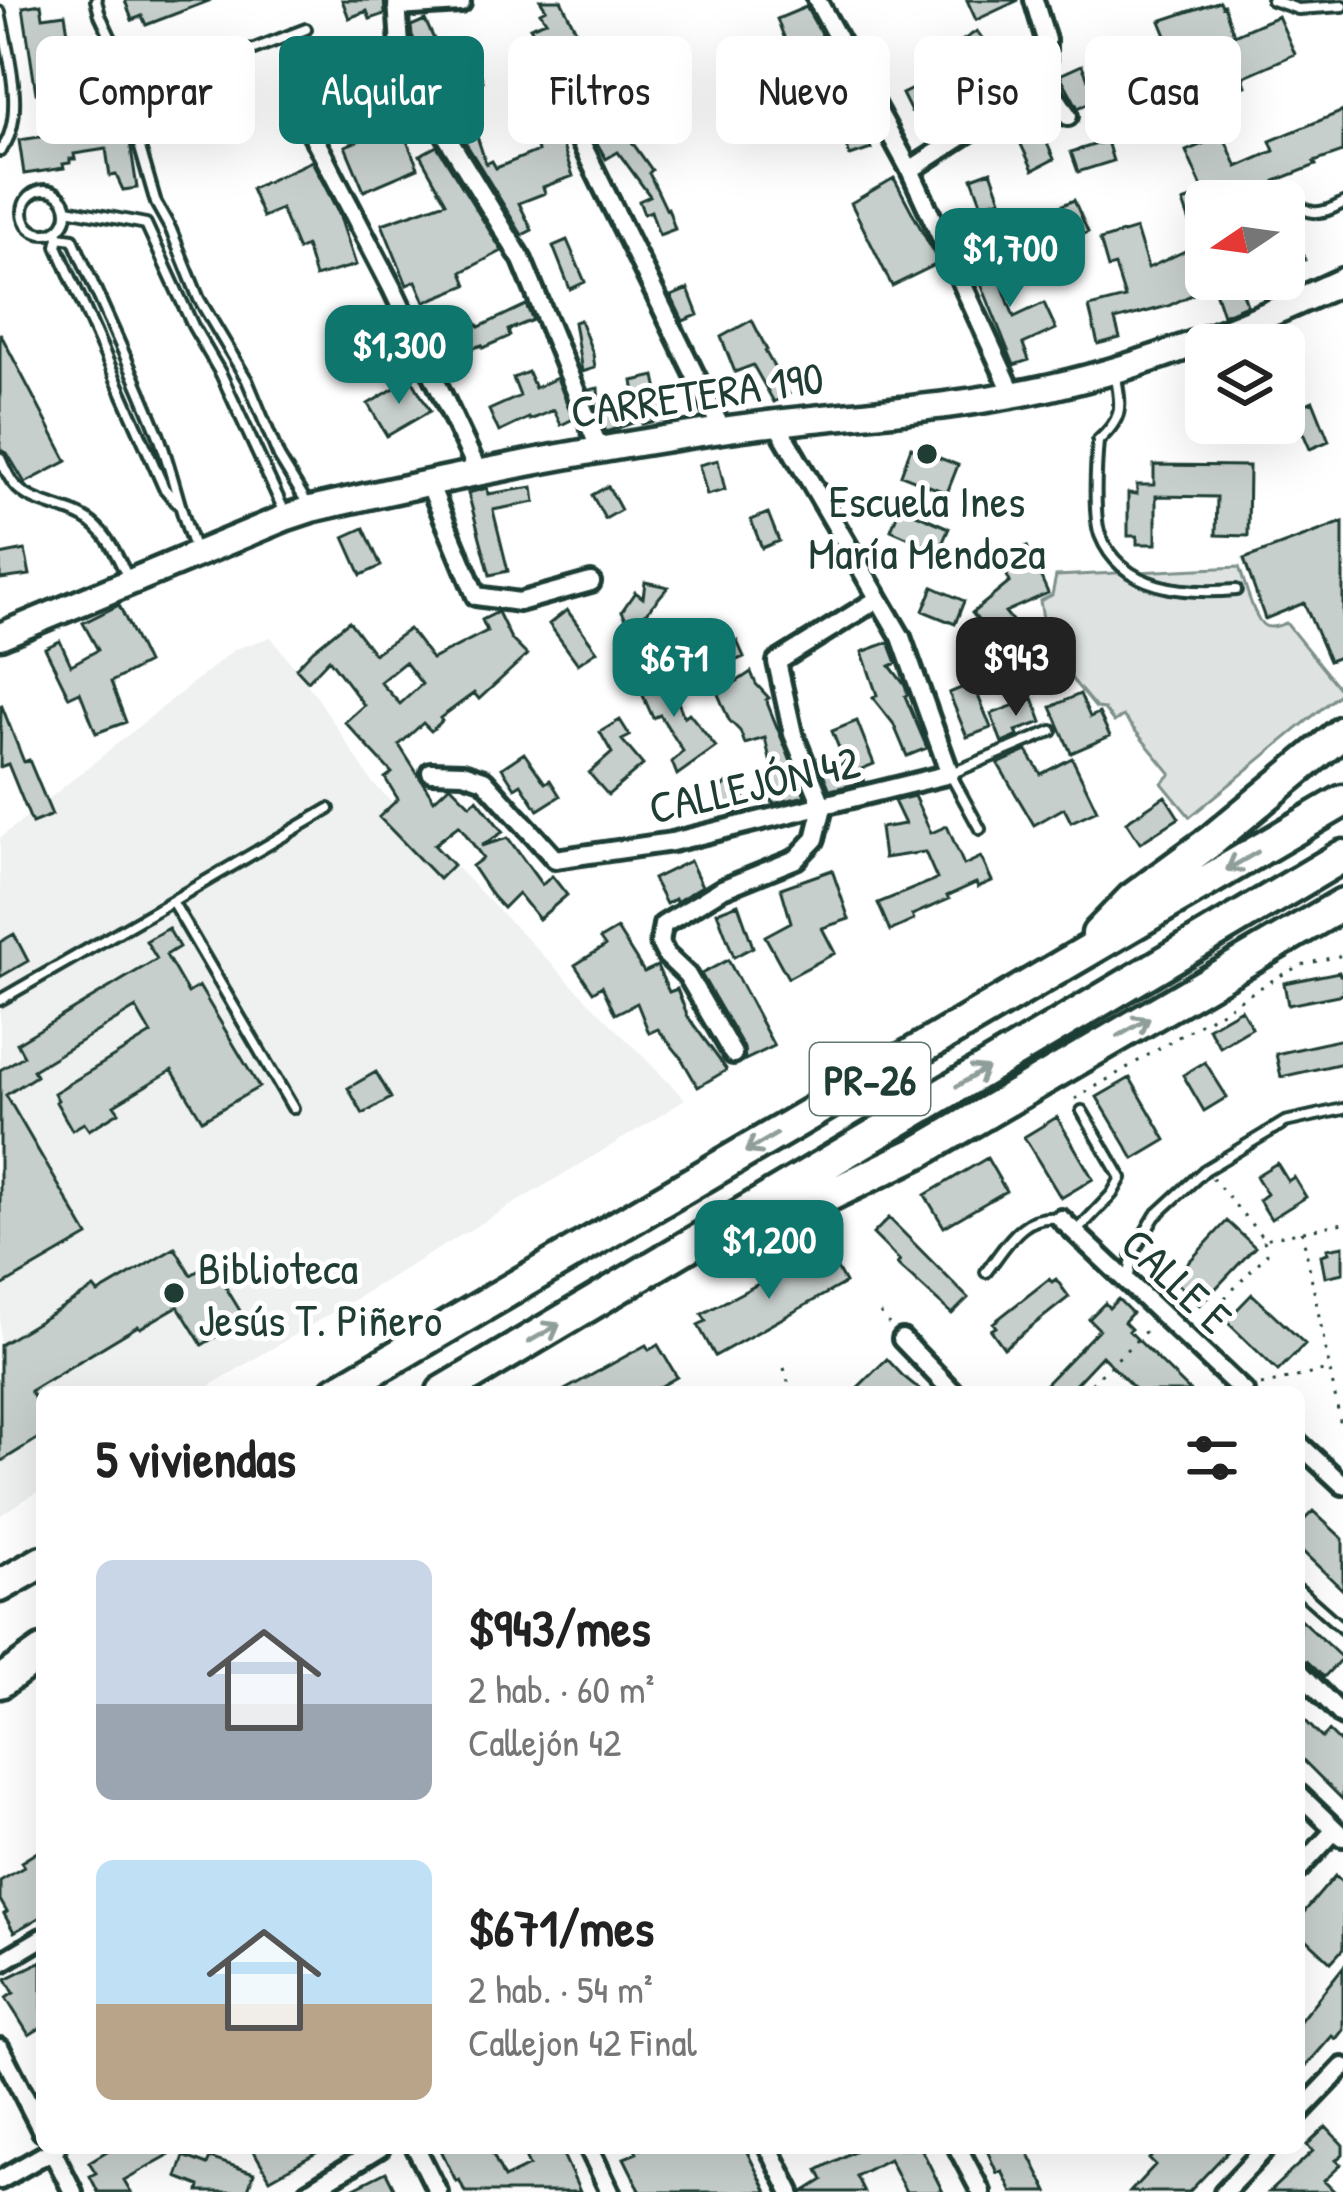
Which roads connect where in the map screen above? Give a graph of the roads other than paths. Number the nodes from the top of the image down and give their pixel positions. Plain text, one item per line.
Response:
1 (96, 0) edge
2 (817, 0) edge
3 (1034, 0) edge
4 (1272, 0) edge
5 (461, 3) dead end
6 (397, 4) edge
7 (1343, 6) edge
8 (0, 12) edge
9 (306, 29) dead end
10 (110, 36) edge
11 (1045, 36) edge
12 (255, 49) edge
13 (1061, 105) edge
14 (1068, 116) dead end
15 (139, 144) edge
16 (317, 144) edge
17 (582, 144) edge
18 (950, 144) edge
19 (0, 151) edge
20 (910, 170) junction
21 (1343, 203) edge
22 (67, 208) junction
23 (1305, 211) edge
24 (58, 234) junction
25 (1343, 281) edge
26 (1114, 370) junction
27 (1013, 394) junction
28 (776, 423) junction
29 (722, 430) junction
30 (599, 448) junction
31 (0, 458) edge
32 (478, 472) junction
33 (430, 483) junction
34 (178, 504) junction
35 (299, 513) junction
36 (197, 554) junction
37 (130, 582) junction
38 (591, 582) dead end
39 (1236, 590) dead end
40 (878, 598) junction
41 (0, 636) edge
42 (1052, 731) dead end
43 (1343, 732) edge
44 (431, 772) dead end
45 (950, 774) junction
46 (1343, 801) edge
47 (823, 807) junction
48 (328, 809) dead end
49 (980, 829) dead end
50 (1343, 856) edge
51 (172, 901) junction
52 (1343, 904) edge
53 (1343, 920) edge
54 (1298, 932) junction
55 (1074, 959) junction
56 (0, 1000) edge
57 (734, 1054) dead end
58 (293, 1108) dead end
59 (1343, 1109) edge
60 (1082, 1111) road end
61 (1068, 1226) junction
62 (656, 1268) junction
63 (986, 1272) dead end
64 (1127, 1282) junction
65 (902, 1339) dead end
66 (346, 1386) edge
67 (453, 1386) edge
68 (947, 1386) edge
69 (1247, 1386) edge
70 (1305, 1450) edge
71 (1343, 1485) edge
72 (36, 1565) edge
73 (0, 1586) edge
74 (1305, 1595) edge
75 (1343, 1629) edge
76 (36, 1638) edge
77 (36, 1656) edge
78 (0, 1659) edge
79 (1305, 1677) edge
80 (0, 1682) edge
81 (1343, 1716) edge
82 (1305, 1801) edge
83 (1339, 1833) edge
84 (1305, 1864) edge
85 (36, 1942) edge
86 (0, 1963) edge
87 (0, 2048) edge
88 (1343, 2067) edge
89 (1305, 2107) edge
90 (36, 2119) edge
91 (44, 2154) edge
92 (55, 2154) edge
93 (370, 2154) edge
94 (419, 2154) edge
95 (592, 2154) edge
96 (773, 2154) edge
97 (961, 2154) edge
98 (1260, 2154) edge
99 (0, 2180) edge
100 (73, 2192) edge
101 (308, 2192) edge
102 (437, 2192) edge
103 (610, 2192) edge
104 (791, 2192) edge
105 (981, 2192) edge
106 (1224, 2192) edge

1 - 10 lane
2 - 20 street
3 - 11 street
4 - 7 lane
5 - 6 street
6 - 30 street
8 - 19 lane
9 - 12 lane
13 - 14 street
15 - 35 lane
16 - 32 street
17 - 29 street
18 - 20 street
20 - 27 street
21 - 23 lane
22 - 24 lane
22 - 24 lane
22 - 35 lane
24 - 34 lane
24 - 34 lane
25 - 26 street, CARRETERA 190
26 - 27 street, CARRETERA 190
26 - 39 lane
27 - 28 street, CARRETERA 190
28 - 29 street, CARRETERA 190
28 - 40 street
29 - 30 street, CARRETERA 190
30 - 32 street, CARRETERA 190
31 - 37 lane
32 - 33 street, CARRETERA 190
33 - 35 street, CARRETERA 190
33 - 38 street
34 - 36 lane
35 - 36 street, CARRETERA 190
36 - 37 street, CARRETERA 190
37 - 41 street, CARRETERA 190
40 - 45 street
40 - 47 street
42 - 45 lane
43 - 55 highway
44 - 47 street, CALLEJÓN 42
45 - 47 street, CALLEJÓN 42
45 - 49 lane
46 -> 55 highway, PR-26
47 - 57 street
48 - 51 lane
62 -> 50 highway, PR-26
51 - 56 lane
51 - 58 lane
52 - 54 highway
53 - 54 highway
62 -> 54 highway
55 -> 66 highway, PR-26
59 - 64 lane
60 - 61 lane
61 - 63 lane
61 - 64 street, CALLE E
67 -> 62 highway, PR-26
64 - 69 street, CALLE E
65 - 68 street
70 - 71 street
72 - 73 highway
74 - 75 lane
76 - 78 highway
77 - 80 highway
79 - 81 street
82 - 83 street
83 - 84 street
85 - 86 street
87 - 90 street
88 - 89 street
91 - 99 street
92 - 100 street
93 - 101 street
94 - 102 street
95 - 103 street
96 - 104 street
97 - 105 street
98 - 106 street

